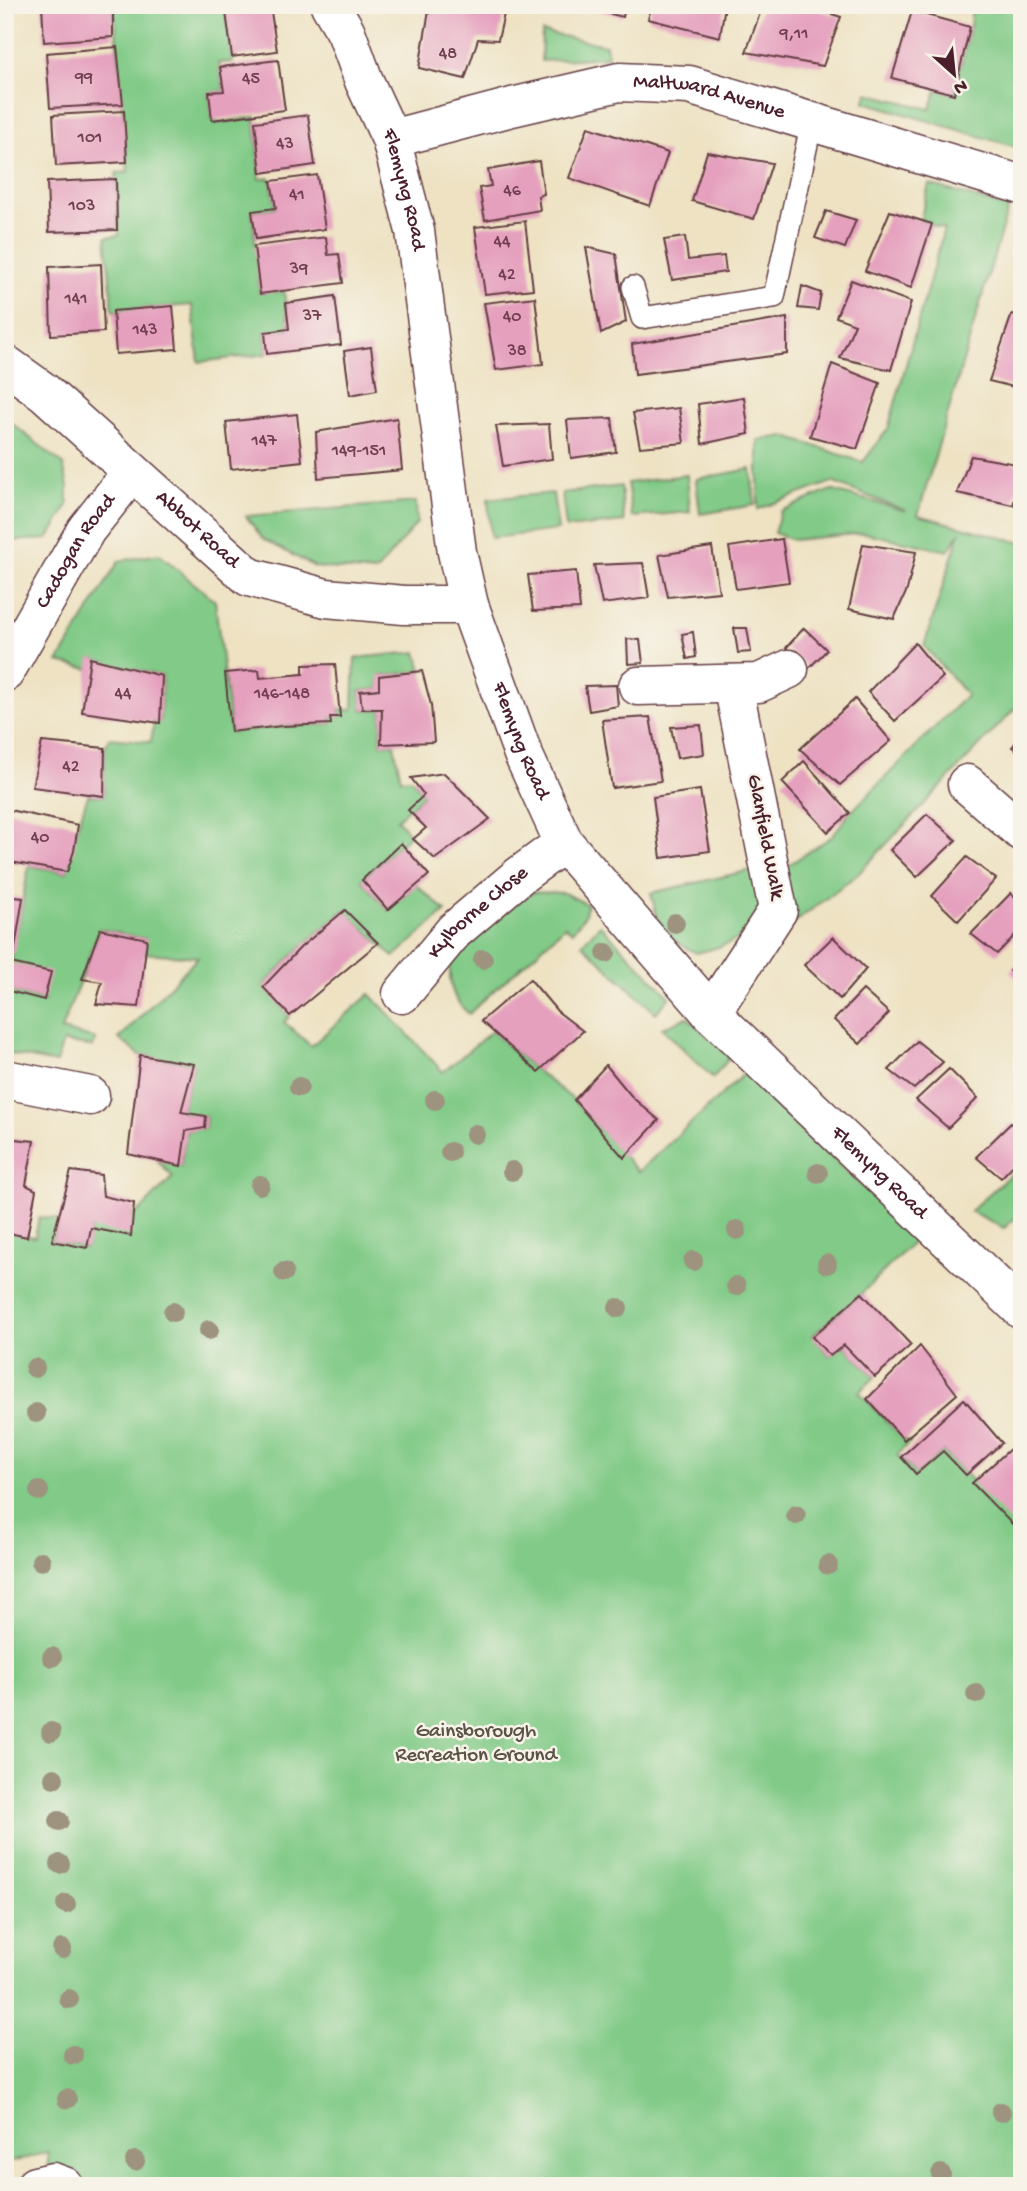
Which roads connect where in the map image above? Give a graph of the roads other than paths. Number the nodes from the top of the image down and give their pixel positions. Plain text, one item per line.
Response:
1 (330, 5) edge
2 (812, 121) junction
3 (391, 139) junction
4 (1022, 185) edge
5 (633, 287) dead end
6 (5, 365) edge
7 (132, 472) junction
8 (469, 605) junction
9 (789, 669) dead end
10 (5, 672) edge
11 (733, 684) junction
12 (638, 686) dead end
13 (967, 784) dead end
14 (1022, 832) edge
15 (564, 843) junction
16 (401, 994) dead end
17 (711, 1013) junction
18 (5, 1079) edge
19 (90, 1096) dead end
20 (1022, 1310) edge
21 (35, 2186) edge
22 (64, 2186) edge

1 - 3 street, Flemyng Road
2 - 3 street, Maltward Avenue
2 - 4 street, Maltward Avenue
2 - 5 lane
3 - 8 street, Flemyng Road
6 - 7 street, Abbot Road
7 - 8 street, Abbot Road
7 - 10 street, Cadogan Road
8 - 15 street, Flemyng Road
9 - 11 street
11 - 12 street
11 - 17 street, Glanfield Walk
13 - 14 street
15 - 16 street, Kylborne Close
15 - 17 street, Flemyng Road
17 - 20 street, Flemyng Road
18 - 19 street
21 - 22 street

